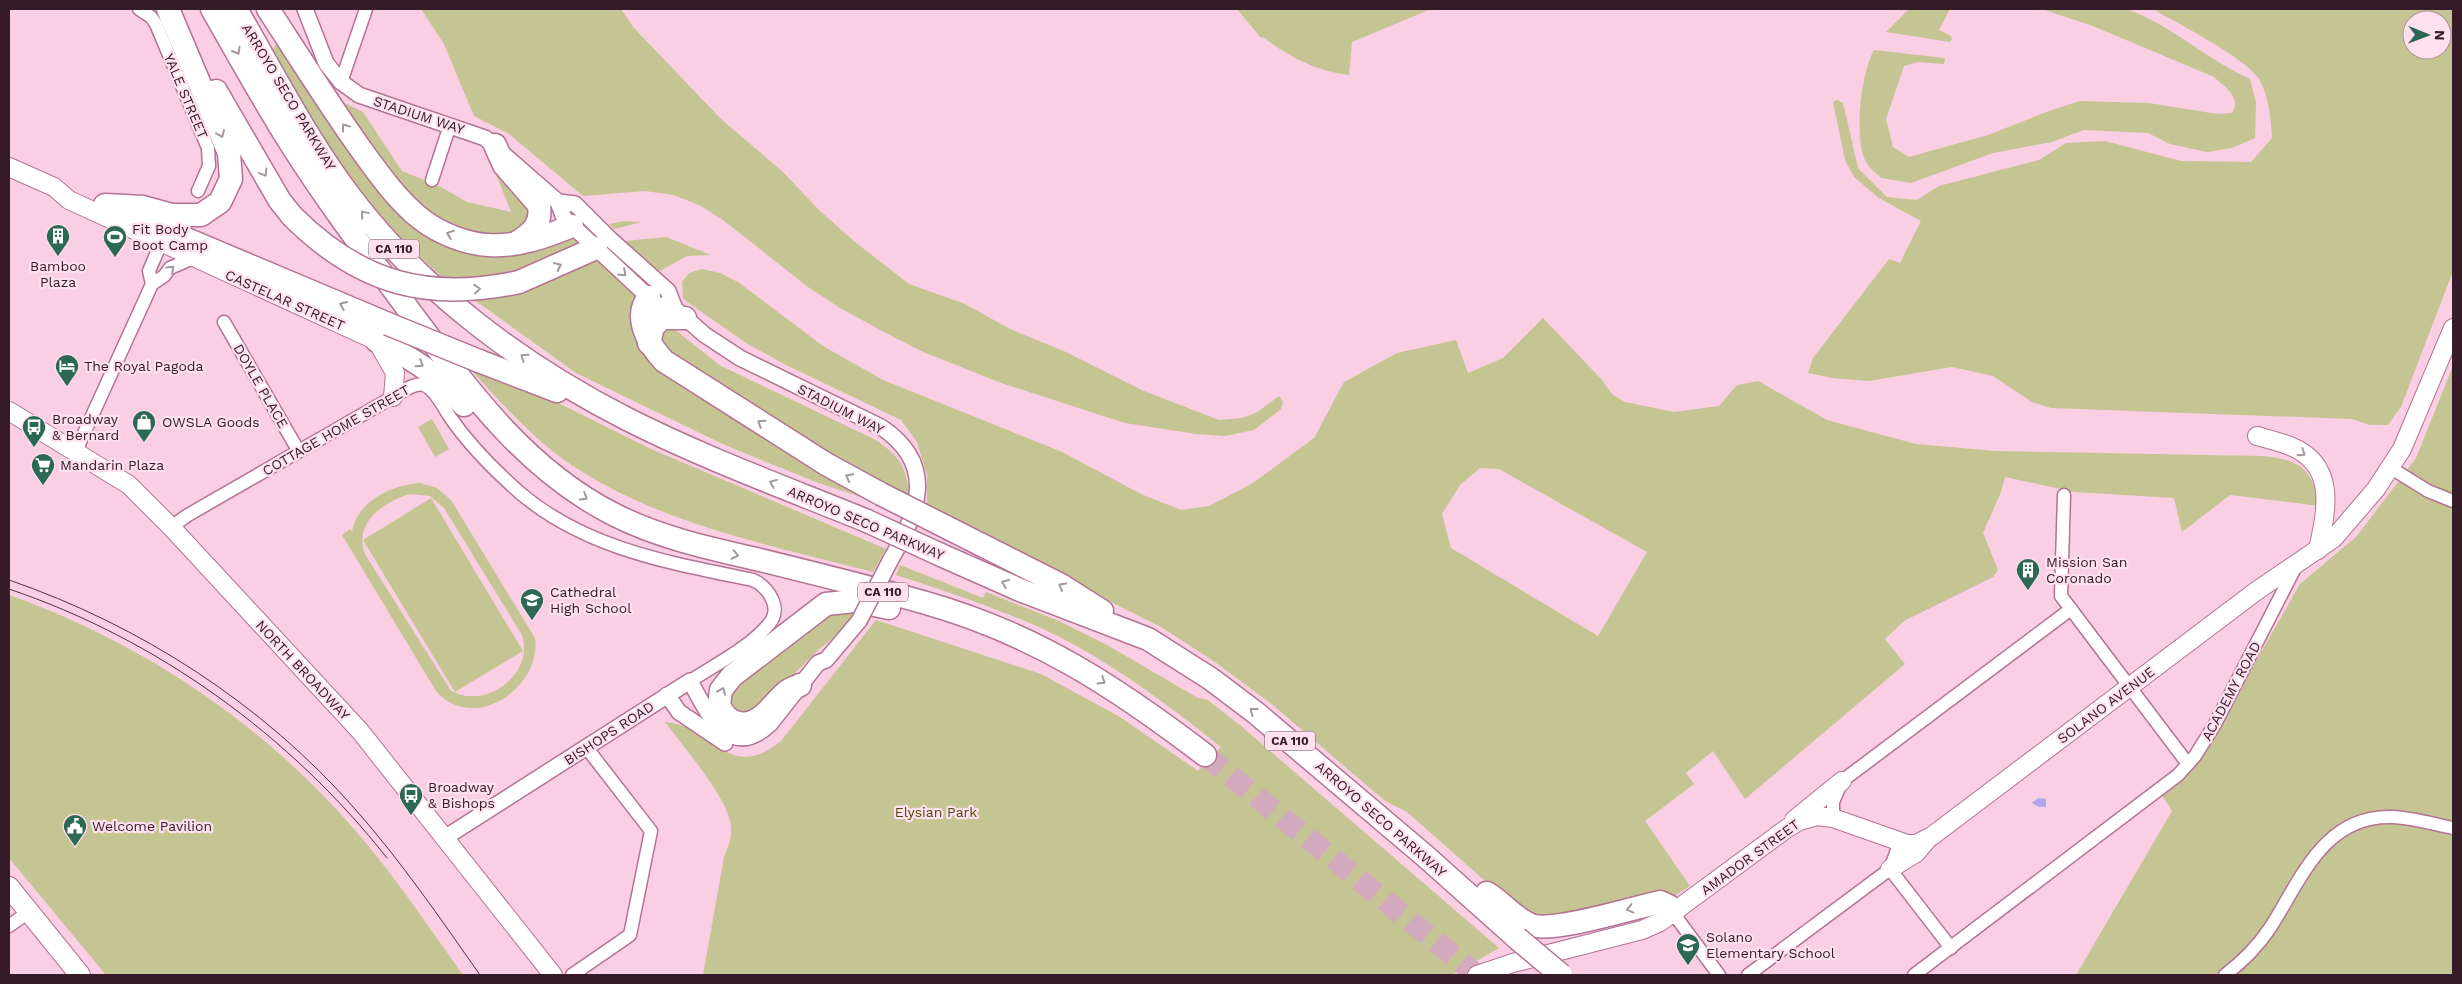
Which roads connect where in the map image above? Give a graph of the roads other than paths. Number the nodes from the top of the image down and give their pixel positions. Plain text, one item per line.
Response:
1 (139, 9) edge
2 (170, 9) edge
3 (212, 9) edge
4 (236, 9) edge
5 (268, 9) edge
6 (305, 9) edge
7 (366, 9) edge
8 (341, 82) junction
9 (450, 125) junction
10 (495, 145) junction
11 (9, 166) edge
12 (432, 180) dead end
13 (54, 187) junction
14 (198, 191) dead end
15 (558, 202) junction
16 (105, 204) junction
17 (572, 226) junction
18 (161, 243) junction
19 (515, 244) junction
20 (596, 248) junction
21 (193, 258) junction
22 (152, 284) junction
23 (649, 297) junction
24 (680, 313) junction
25 (224, 322) dead end
26 (2453, 328) edge
27 (382, 333) junction
28 (649, 343) junction
29 (393, 396) junction
30 (9, 411) edge
31 (626, 418) junction
32 (2257, 436) dead end
33 (298, 450) junction
34 (76, 451) junction
35 (2391, 468) junction
36 (544, 470) junction
37 (2064, 495) dead end
38 (2453, 501) edge
39 (171, 527) junction
40 (2318, 550) junction
41 (2296, 566) junction
42 (2071, 609) junction
43 (769, 625) joint
44 (1148, 639) junction
45 (826, 660) junction
46 (1078, 666) junction
47 (690, 681) junction
48 (800, 685) junction
49 (2130, 688) junction
50 (667, 696) junction
51 (586, 747) junction
52 (1205, 755) tunnel mouth
53 (2188, 764) junction
54 (1842, 781) junction
55 (1833, 818) junction
56 (1786, 828) junction
57 (2453, 828) edge
58 (446, 837) junction
59 (1915, 841) junction
60 (1424, 855) junction
61 (1890, 869) junction
62 (9, 886) edge
63 (30, 911) junction
64 (1673, 913) junction
65 (9, 926) edge
66 (1951, 948) junction
67 (80, 975) edge
68 (554, 975) edge
69 (572, 975) edge
70 (1477, 975) edge
71 (1561, 975) edge
72 (1719, 975) edge
73 (1748, 975) edge
74 (1914, 975) edge
75 (2225, 975) edge

1 - 14 street, YALE STREET
2 -> 16 highway
2 -> 20 highway, bridge
3 -> 36 highway, ARROYO SECO PARKWAY / CA 110
31 -> 4 highway, ARROYO SECO PARKWAY / CA 110
19 -> 5 highway
6 - 8 street, STADIUM WAY
7 - 8 street
8 - 9 street, STADIUM WAY
9 - 10 street, STADIUM WAY
9 - 12 street
10 - 15 street, STADIUM WAY
10 - 19 highway
11 - 13 main road
13 - 16 main road
13 - 18 main road, CASTELAR STREET
15 - 17 street, STADIUM WAY
15 - 24 street, STADIUM WAY
27 -> 16 highway
17 - 19 highway
17 - 20 street, STADIUM WAY
18 - 21 main road, CASTELAR STREET
18 - 22 street
20 -> 23 street, STADIUM WAY
22 -> 21 street
21 - 27 main road, CASTELAR STREET
22 - 34 street
23 - 24 street, STADIUM WAY
23 - 28 highway
24 - 28 highway
24 - 45 street, STADIUM WAY, bridge
25 - 33 street, DOYLE PLACE
26 - 35 main road, ACADEMY ROAD
27 - 29 main road
27 - 31 highway, bridge
27 -> 36 highway
44 -> 28 highway, bridge
29 - 33 street, COTTAGE HOME STREET
29 - 43 street, COTTAGE HOME STREET
30 - 34 main road, NORTH BROADWAY
44 -> 31 highway, ARROYO SECO PARKWAY / CA 110, bridge
32 -> 40 main road
33 - 39 street, COTTAGE HOME STREET
34 - 39 main road, NORTH BROADWAY
35 - 38 street
35 - 40 main road, ACADEMY ROAD
36 -> 46 highway, ARROYO SECO PARKWAY / CA 110
37 - 42 street
39 - 58 main road, NORTH BROADWAY
40 - 41 main road, ACADEMY ROAD
41 - 49 main road, SOLANO AVENUE
41 - 53 street, ACADEMY ROAD
42 - 49 street
42 - 54 street
43 - 47 street, BISHOPS ROAD
60 -> 44 highway, ARROYO SECO PARKWAY / CA 110
45 - 48 street, STADIUM WAY
45 - 50 street, STADIUM WAY
48 -> 46 highway
46 -> 52 highway, ARROYO SECO PARKWAY / CA 110
47 - 48 street, STADIUM WAY
47 - 50 street, BISHOPS ROAD
49 - 53 street
49 - 59 main road, SOLANO AVENUE
50 - 51 street, BISHOPS ROAD
51 - 58 street, BISHOPS ROAD
51 - 69 street
53 - 66 street, ACADEMY ROAD
54 - 55 street
54 - 56 main road
55 - 56 main road, AMADOR STREET
55 - 59 main road, AMADOR STREET
56 - 64 main road, AMADOR STREET
57 - 75 street
58 - 68 main road, NORTH BROADWAY
59 - 61 street
59 - 61 main road, SOLANO AVENUE
64 -> 60 highway
60 - 71 highway, ARROYO SECO PARKWAY / CA 110, bridge
61 - 66 street
61 - 73 street
62 - 63 main road
63 - 65 street
63 - 67 main road
64 - 70 main road, AMADOR STREET
64 - 72 street
66 - 74 street, ACADEMY ROAD

